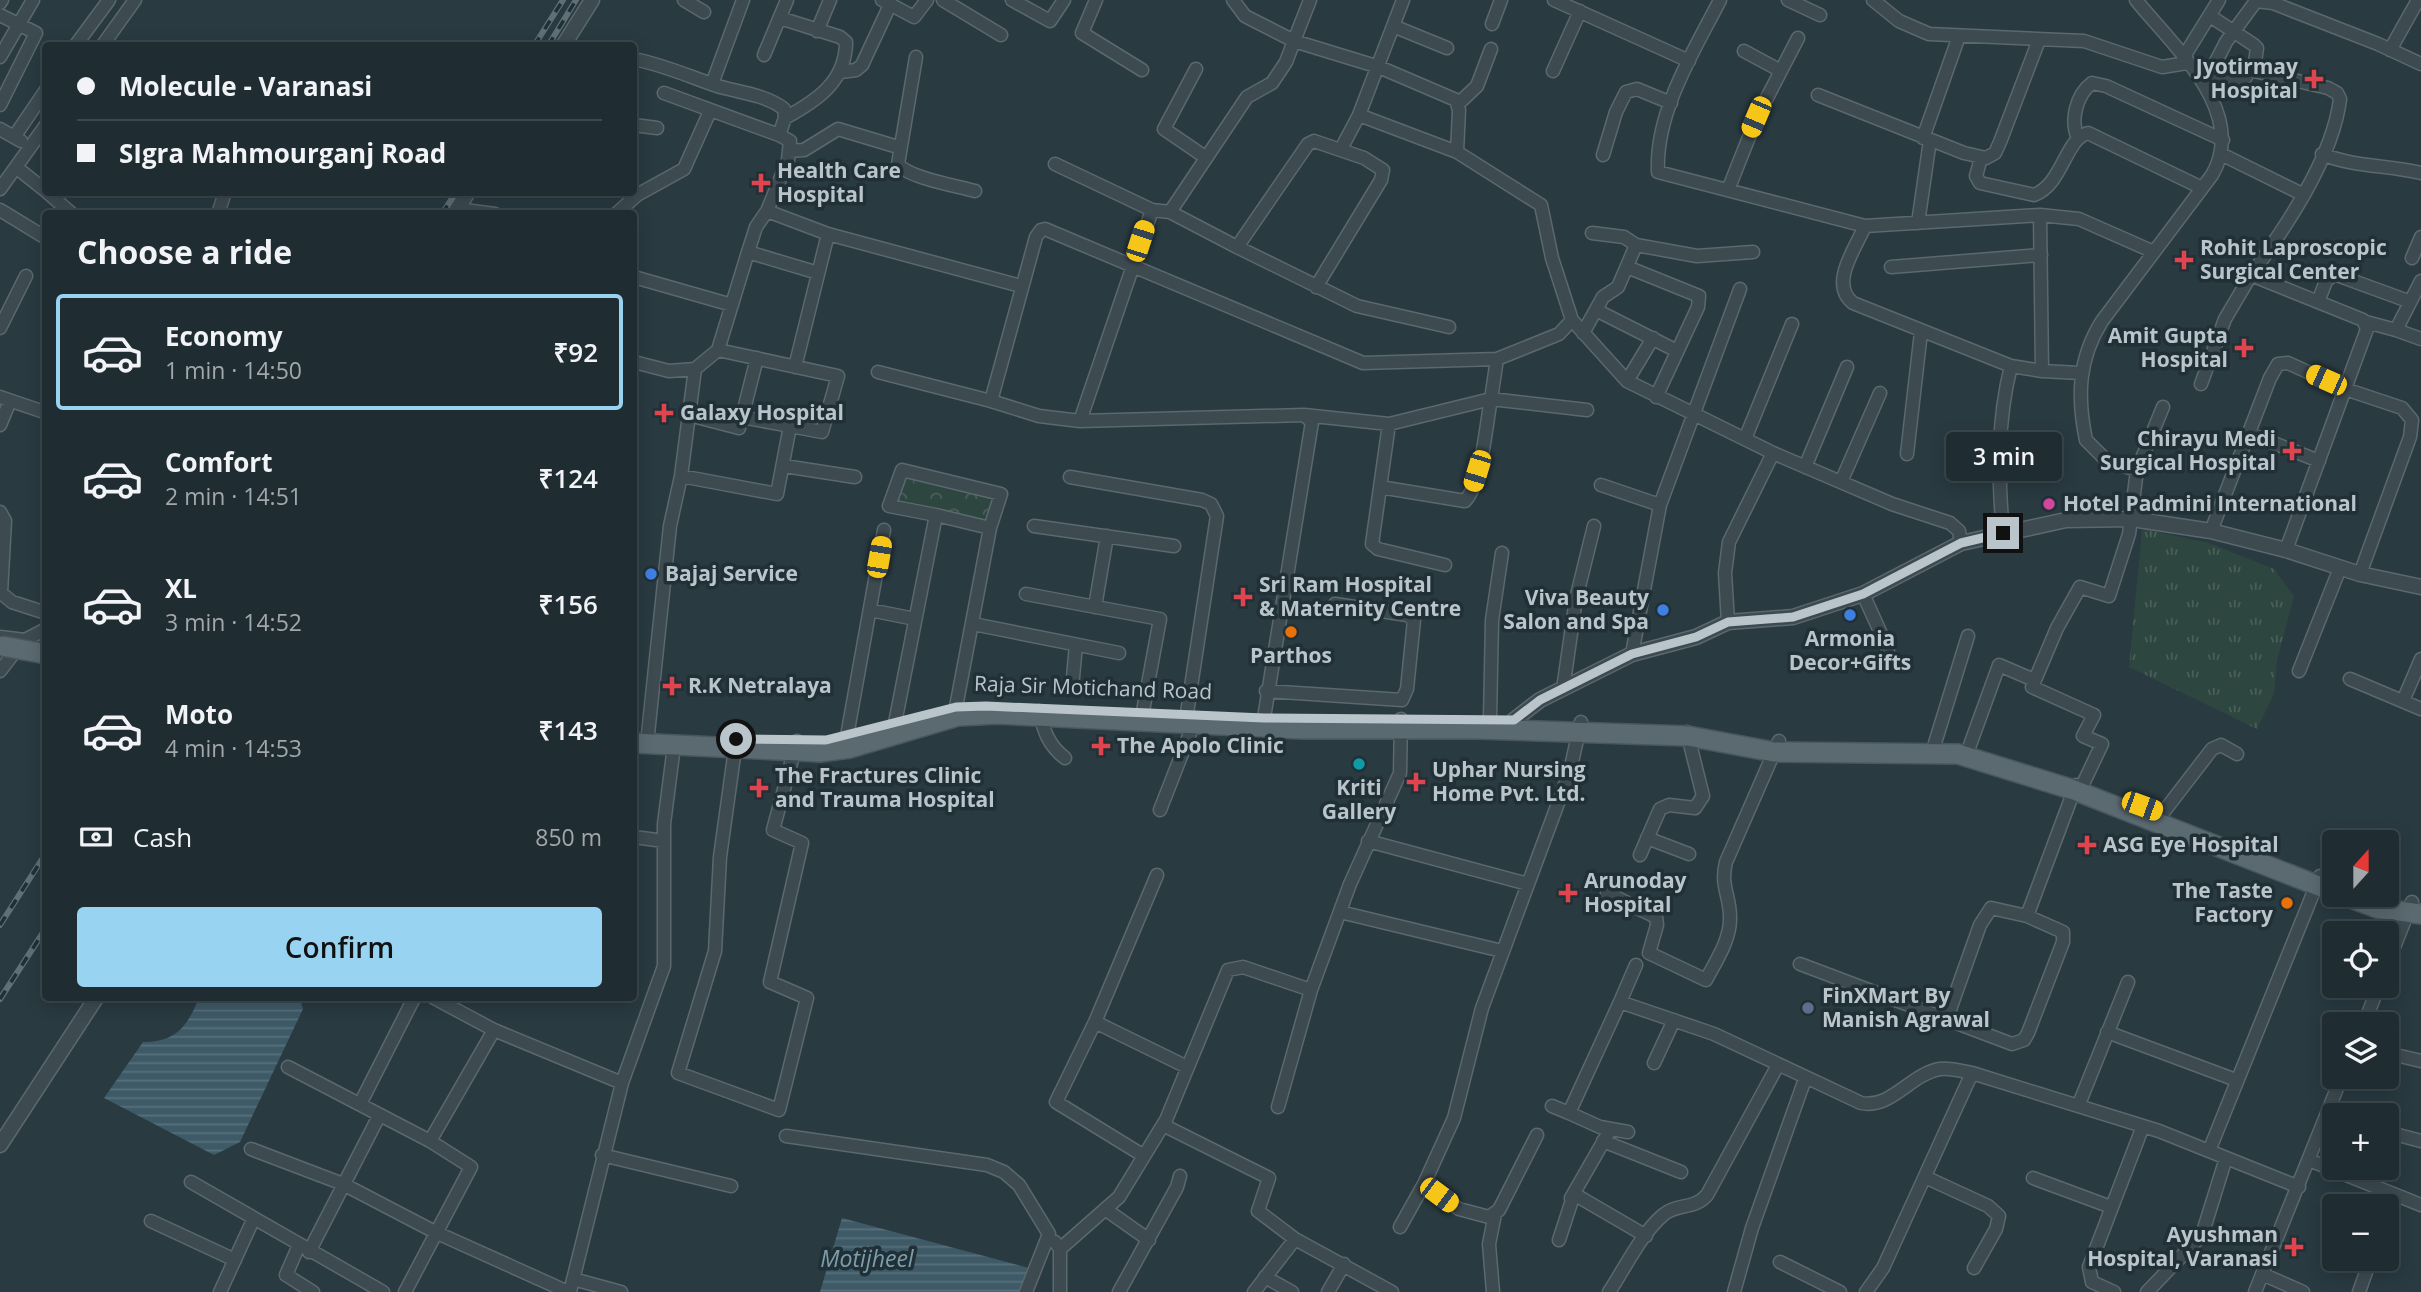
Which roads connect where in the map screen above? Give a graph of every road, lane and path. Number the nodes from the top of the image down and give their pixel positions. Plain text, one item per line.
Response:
1 (33, 0) edge
2 (109, 0) edge
3 (135, 0) edge
4 (592, 0) edge
5 (684, 0) edge
6 (743, 0) edge
7 (787, 0) edge
8 (830, 0) edge
9 (927, 0) edge
10 (943, 0) edge
11 (1012, 0) edge
12 (1065, 0) edge
13 (1096, 0) edge
14 (1233, 0) edge
15 (1310, 0) edge
16 (1403, 0) edge
17 (1501, 0) edge
18 (1554, 0) edge
19 (1720, 0) edge
20 (1788, 0) edge
21 (1873, 0) edge
22 (2136, 0) edge
23 (2219, 0) edge
24 (2418, 0) edge
25 (2255, 1) edge
26 (886, 2) edge
27 (1889, 5) edge
28 (1580, 11) junction
29 (704, 12) dead end
30 (0, 15) edge
31 (1820, 15) dead end
32 (2210, 16) junction
33 (780, 18) junction
34 (19, 23) junction
35 (1492, 24) dead end
36 (1394, 26) junction
37 (817, 31) junction
38 (2234, 31) junction
39 (1001, 35) dead end
40 (1959, 36) junction
41 (1798, 38) dead end
42 (2039, 40) junction
43 (1294, 41) junction
44 (78, 42) edge
45 (105, 42) edge
46 (566, 42) edge
47 (1447, 48) dead end
48 (1491, 49) dead end
49 (2390, 50) junction
50 (1744, 51) dead end
51 (764, 55) dead end
52 (0, 57) edge
53 (916, 57) dead end
54 (637, 60) edge
55 (2185, 60) junction
56 (1689, 61) junction
57 (2421, 64) edge
58 (1379, 66) junction
59 (1196, 69) dead end
60 (2254, 69) junction
61 (1142, 70) dead end
62 (1553, 71) dead end
63 (1781, 71) junction
64 (841, 72) junction
65 (2207, 80) junction
66 (712, 84) junction
67 (664, 93) dead end
68 (1818, 95) dead end
69 (42, 96) edge
70 (1671, 103) junction
71 (1458, 104) junction
72 (0, 105) edge
73 (710, 111) junction
74 (1359, 115) junction
75 (785, 118) junction
76 (637, 125) edge
77 (657, 128) dead end
78 (0, 129) edge
79 (42, 130) edge
80 (779, 135) junction
81 (14, 137) junction
82 (2078, 138) junction
83 (1926, 139) junction
84 (2223, 140) junction
85 (30, 147) junction
86 (898, 147) junction
87 (1340, 149) junction
88 (789, 151) junction
89 (1458, 152) junction
90 (2221, 154) junction
91 (2322, 154) junction
92 (1603, 155) dead end
93 (1205, 157) junction
94 (1981, 158) junction
95 (1055, 164) dead end
96 (17, 168) junction
97 (2421, 173) edge
98 (2202, 188) junction
99 (0, 189) edge
100 (42, 189) edge
101 (1728, 190) junction
102 (975, 191) dead end
103 (637, 195) edge
104 (2304, 195) junction
105 (51, 196) edge
106 (636, 196) edge
107 (0, 210) edge
108 (67, 210) edge
109 (620, 210) edge
110 (1152, 210) junction
111 (767, 211) junction
112 (1170, 212) junction
113 (2040, 215) junction
114 (1918, 223) junction
115 (1865, 226) junction
116 (1592, 233) dead end
117 (828, 234) junction
118 (42, 236) edge
119 (2421, 237) edge
120 (1636, 245) junction
121 (1237, 247) junction
122 (748, 252) junction
123 (1753, 252) dead end
124 (2154, 252) junction
125 (2040, 255) junction
126 (2412, 258) dead end
127 (1132, 265) junction
128 (1627, 267) junction
129 (1891, 267) dead end
130 (818, 274) junction
131 (2251, 275) junction
132 (26, 276) dead end
133 (637, 277) edge
134 (2421, 281) edge
135 (1020, 286) junction
136 (1316, 287) junction
137 (1740, 289) dead end
138 (2408, 301) junction
139 (2318, 302) junction
140 (732, 305) junction
141 (1597, 310) junction
142 (1572, 320) junction
143 (2366, 322) junction
144 (1792, 324) dead end
145 (1449, 327) dead end
146 (0, 328) edge
147 (2396, 330) junction
148 (1922, 332) junction
149 (1583, 333) junction
150 (1653, 338) junction
151 (2421, 339) edge
152 (718, 350) junction
153 (1677, 351) junction
154 (757, 358) junction
155 (1496, 359) junction
156 (637, 363) edge
157 (2011, 366) junction
158 (795, 367) junction
159 (1847, 367) dead end
160 (695, 369) junction
161 (878, 372) dead end
162 (2042, 372) junction
163 (2080, 373) junction
164 (1627, 381) junction
165 (2201, 384) dead end
166 (2345, 388) junction
167 (1880, 393) dead end
168 (1656, 397) junction
169 (5, 399) edge
170 (1491, 399) junction
171 (991, 401) junction
172 (2163, 407) dead end
173 (1587, 410) dead end
174 (42, 411) edge
175 (1695, 413) junction
176 (689, 415) junction
177 (1304, 415) junction
178 (1080, 421) junction
179 (1389, 424) junction
180 (0, 425) edge
181 (790, 426) junction
182 (739, 428) dead end
183 (2248, 433) junction
184 (1745, 439) junction
185 (1773, 453) junction
186 (1907, 454) dead end
187 (2319, 461) junction
188 (784, 466) junction
189 (1805, 467) junction
190 (2137, 470) junction
191 (681, 476) junction
192 (855, 477) dead end
193 (1070, 477) dead end
194 (1841, 482) junction
195 (1601, 485) dead end
196 (1380, 487) junction
197 (1660, 505) junction
198 (0, 512) edge
199 (936, 515) junction
200 (2132, 519) junction
201 (1034, 526) dead end
202 (1594, 526) dead end
203 (990, 528) junction
204 (884, 530) dead end
205 (2211, 531) junction
206 (2003, 533) junction
207 (1107, 537) junction
208 (1961, 543) junction
209 (1174, 546) dead end
210 (2286, 550) junction
211 (1502, 553) dead end
212 (1445, 565) dead end
213 (2340, 568) junction
214 (2360, 574) junction
215 (2421, 587) edge
216 (1026, 594) dead end
217 (1863, 594) junction
218 (1335, 604) dead end
219 (1096, 607) junction
220 (870, 610) junction
221 (42, 612) edge
222 (915, 619) junction
223 (1728, 622) junction
224 (972, 624) junction
225 (42, 631) edge
226 (1968, 636) dead end
227 (0, 637) edge
228 (25, 640) junction
229 (1076, 645) junction
230 (0, 646) edge
231 (1888, 649) dead end
232 (42, 653) edge
233 (1119, 653) dead end
234 (1632, 654) junction
235 (2421, 659) edge
236 (0, 671) edge
237 (2299, 671) dead end
238 (2350, 679) dead end
239 (2034, 680) junction
240 (1072, 688) dead end
241 (1563, 689) junction
242 (1266, 691) junction
243 (2403, 701) junction
244 (956, 707) junction
245 (2421, 709) edge
246 (1143, 710) junction
247 (1039, 711) junction
248 (1190, 718) junction
249 (1264, 718) junction
250 (1490, 719) junction
251 (895, 723) junction
252 (1401, 724) junction
253 (1513, 725) junction
254 (1580, 727) junction
255 (1687, 732) junction
256 (847, 736) junction
257 (638, 737) edge
258 (1935, 743) junction
259 (674, 746) junction
260 (795, 747) junction
261 (1777, 747) junction
262 (735, 749) junction
263 (1967, 752) junction
264 (2237, 754) dead end
265 (1065, 758) dead end
266 (2078, 785) junction
267 (1160, 810) dead end
268 (2162, 814) junction
269 (637, 837) edge
270 (1647, 838) junction
271 (664, 841) junction
272 (1368, 841) junction
273 (1689, 854) dead end
274 (1640, 855) dead end
275 (1157, 875) dead end
276 (2322, 881) edge
277 (2322, 881) edge
278 (1528, 884) junction
279 (1607, 893) dead end
280 (2322, 894) edge
281 (2399, 903) edge
282 (2374, 907) edge
283 (2416, 908) edge
284 (1340, 912) junction
285 (2026, 916) junction
286 (2399, 941) edge
287 (1502, 951) junction
288 (1800, 964) dead end
289 (1636, 965) dead end
290 (2128, 982) dead end
291 (1311, 990) junction
292 (94, 1001) edge
293 (412, 1001) edge
294 (440, 1001) edge
295 (1620, 1002) junction
296 (1947, 1018) junction
297 (1674, 1020) junction
298 (1095, 1022) junction
299 (494, 1030) junction
300 (2107, 1032) junction
301 (2399, 1056) edge
302 (2421, 1061) edge
303 (1654, 1063) dead end
304 (1778, 1065) junction
305 (288, 1067) dead end
306 (1186, 1067) junction
307 (1972, 1073) junction
308 (1805, 1079) junction
309 (2236, 1080) junction
310 (622, 1083) junction
311 (360, 1104) junction
312 (2079, 1104) junction
313 (1552, 1106) dead end
314 (1278, 1107) dead end
315 (1569, 1113) junction
316 (379, 1116) junction
317 (1163, 1125) junction
318 (2143, 1126) junction
319 (1628, 1132) dead end
320 (1537, 1135) dead end
321 (1606, 1135) junction
322 (2322, 1135) edge
323 (2399, 1135) edge
324 (786, 1136) dead end
325 (430, 1141) junction
326 (2421, 1141) edge
327 (0, 1145) edge
328 (251, 1149) dead end
329 (2209, 1151) junction
330 (603, 1155) junction
331 (1144, 1156) junction
332 (2226, 1158) junction
333 (2309, 1160) junction
334 (1681, 1172) dead end
335 (1180, 1176) dead end
336 (1924, 1177) junction
337 (2033, 1178) dead end
338 (191, 1182) dead end
339 (343, 1184) junction
340 (1424, 1184) junction
341 (731, 1186) dead end
342 (2299, 1187) junction
343 (1574, 1194) junction
344 (2391, 1194) edge
345 (2399, 1197) edge
346 (2421, 1205) edge
347 (2111, 1207) junction
348 (1105, 1209) junction
349 (1495, 1214) junction
350 (253, 1220) junction
351 (1559, 1220) dead end
352 (151, 1221) dead end
353 (1400, 1227) dead end
354 (435, 1232) junction
355 (1049, 1234) junction
356 (1646, 1236) junction
357 (1295, 1239) junction
358 (1149, 1240) junction
359 (1559, 1240) dead end
360 (304, 1248) junction
361 (1060, 1249) junction
362 (235, 1260) junction
363 (1780, 1262) dead end
364 (1344, 1264) junction
365 (1974, 1268) dead end
366 (2366, 1271) edge
367 (2262, 1274) junction
368 (1265, 1277) junction
369 (570, 1288) edge
370 (1490, 1290) edge
371 (219, 1292) edge
372 (313, 1292) edge
373 (383, 1292) edge
374 (405, 1292) edge
375 (621, 1292) edge
376 (1026, 1292) edge
377 (1060, 1292) edge
378 (1119, 1292) edge
379 (1254, 1292) edge
380 (1292, 1292) edge
381 (1328, 1292) edge
382 (1392, 1292) edge
383 (1609, 1292) edge
384 (1734, 1292) edge
385 (1840, 1292) edge
386 (1866, 1292) edge
387 (2114, 1292) edge
388 (2147, 1292) edge
389 (2255, 1292) edge
390 (2304, 1292) edge
391 (2359, 1292) edge

1 - 34 street
2 - 44 street
3 - 45 street
4 - 46 street
5 - 29 street
6 - 66 street
7 - 33 street
8 - 37 street
9 - 26 street
10 - 39 street
11 - 12 street
13 - 61 street
14 - 43 street
15 - 43 street
16 - 36 street
17 - 35 street
18 - 28 street
19 - 56 street
20 - 31 street
21 - 27 street
22 - 55 street
23 - 32 street
24 - 49 street
25 - 38 street
25 - 49 street
26 - 64 street
27 - 40 street
28 - 56 street
28 - 62 street
30 - 34 street
32 - 38 street
32 - 55 street
33 - 37 street
33 - 51 street
34 - 52 street
34 - 72 street
36 - 47 street
36 - 58 street
37 - 64 street
38 - 60 street
38 - 65 street
40 - 42 street
40 - 83 street
41 - 63 street
42 - 55 street
42 - 94 street
43 - 58 street
43 - 93 street
48 - 71 street
49 - 57 street
50 - 63 street
53 - 86 street
54 - 66 street
55 - 65 street
56 - 70 street
58 - 71 street
58 - 74 street
59 - 93 street
60 - 65 street
60 - 91 street
63 - 101 street
64 - 75 street
65 - 84 street
66 - 75 street
67 - 73 street
68 - 83 street
69 - 81 street
70 - 92 street
70 - 101 street
71 - 89 street
73 - 80 street
73 - 103 street
74 - 87 street
74 - 89 street
75 - 80 street
76 - 77 street
78 - 81 street
79 - 85 street
80 - 88 street
81 - 85 street
82 - 84 street
82 - 94 street
82 - 98 street
83 - 94 street
83 - 114 street
84 - 90 street
85 - 96 street
86 - 88 street
86 - 102 street
87 - 121 street
87 - 136 street
88 - 111 street
89 - 142 street
90 - 98 street
90 - 104 street
91 - 97 street
91 - 104 street
93 - 112 street
95 - 110 street
96 - 99 street
96 - 100 street
98 - 124 street
101 - 115 street
104 - 131 street
105 - 108 street
106 - 109 street
107 - 118 street
110 - 112 street
110 - 127 street
111 - 117 street
111 - 122 street
112 - 121 street
113 - 114 street
113 - 124 street
113 - 125 street
114 - 115 street
115 - 148 street
116 - 120 street
117 - 130 street
117 - 135 street
119 - 126 street
120 - 123 street
120 - 128 street
121 - 136 street
122 - 130 street
122 - 140 street
124 - 163 street
125 - 129 street
125 - 162 street
127 - 135 street
127 - 155 street
127 - 178 street
128 - 141 street
128 - 153 street
130 - 158 street
131 - 139 street
131 - 165 street
132 - 146 street
133 - 140 street
134 - 138 street
135 - 171 street
136 - 145 street
137 - 175 street
138 - 139 street
138 - 147 street
139 - 143 street
140 - 152 street
141 - 149 street
141 - 150 street
142 - 149 street
142 - 155 street
143 - 147 street
143 - 166 street
144 - 184 street
147 - 151 street
148 - 157 street
148 - 186 street
149 - 164 street
150 - 153 street
150 - 164 street
152 - 154 street
152 - 160 street
153 - 168 street
154 - 158 street
154 - 181 street
155 - 170 street
156 - 160 street
157 - 162 street
157 - 206 street
158 - 181 street
159 - 189 street
160 - 176 street
161 - 171 street
162 - 163 street
163 - 190 street
164 - 168 street
166 - 183 street
166 - 187 street
166 - 214 street
167 - 194 street
168 - 175 street
169 - 174 street
169 - 180 street
170 - 173 street
170 - 179 street
170 - 196 street
171 - 178 street
172 - 190 street
175 - 184 street
175 - 197 street
176 - 182 street
176 - 191 street
177 - 178 street
177 - 179 street
177 - 242 street
179 - 196 street
181 - 188 street
183 - 187 street
183 - 205 street
184 - 185 street
185 - 189 street
185 - 223 street
187 - 210 street
188 - 191 street
188 - 192 street
189 - 194 street
190 - 200 street
191 - 257 street
193 - 248 street
194 - 208 street
195 - 197 street
196 - 212 street
197 - 234 street
198 - 221 street
199 - 203 street
199 - 203 street
199 - 222 street
200 - 205 street
200 - 206 street
200 - 239 street
201 - 207 street
202 - 241 street
203 - 224 street
204 - 220 street
205 - 210 street
206 - 208 street
207 - 209 street
207 - 219 street
208 - 217 street
210 - 213 street
211 - 250 street
213 - 214 street
213 - 237 street
214 - 215 street
216 - 219 street
217 - 223 street
217 - 231 street
218 - 242 street
219 - 246 street
220 - 222 street
220 - 256 street
222 - 251 street
223 - 234 street
224 - 229 street
224 - 244 street
225 - 228 street
226 - 258 street
227 - 228 street
228 - 236 street
229 - 233 street
229 - 240 street
230 - 232 main road, bridge
234 - 241 street
235 - 243 street
238 - 243 street
239 - 263 street
239 - 266 street
241 - 253 street
242 - 249 street
243 - 245 street
244 - 247 main road, Raja Sir Motichand Road
244 - 251 main road, Raja Sir Motichand Road
246 - 247 main road, Raja Sir Motichand Road
246 - 248 main road, Raja Sir Motichand Road
247 - 248 main road
247 - 260 main road
247 - 265 street
248 - 249 main road, Raja Sir Motichand Road
248 - 252 main road
248 - 267 street
249 - 252 main road, Raja Sir Motichand Road
250 - 252 main road, Raja Sir Motichand Road
250 - 253 main road, Raja Sir Motichand Road
251 - 256 main road, Raja Sir Motichand Road
252 - 253 main road
252 - 272 street
253 - 254 main road
254 - 255 main road
254 - 278 street
255 - 261 main road
255 - 270 street
256 - 260 main road, Raja Sir Motichand Road
257 - 259 main road
257 - 260 main road, Raja Sir Motichand Road
258 - 261 main road
258 - 263 main road
259 - 262 main road
259 - 271 street
260 - 262 main road
260 - 262 street
261 - 263 main road
261 - 279 street
263 - 266 main road
264 - 268 street
266 - 268 main road
266 - 276 main road
266 - 285 street
268 - 277 main road
269 - 271 street
270 - 273 street
270 - 274 street
271 - 310 street
272 - 278 street
272 - 284 street
275 - 298 street
278 - 287 street
280 - 309 street
281 - 283 main road
282 - 283 main road
283 - 286 street
284 - 287 street
284 - 291 street
285 - 296 street
285 - 296 street
287 - 340 street
288 - 296 street
289 - 295 street
290 - 300 street
291 - 306 street
291 - 314 street
292 - 327 street
293 - 311 street
294 - 299 street
295 - 297 street
295 - 315 street
297 - 303 street
297 - 304 street
298 - 306 street
298 - 331 street
299 - 310 street
299 - 325 street
300 - 309 street
300 - 312 street
301 - 302 street
304 - 308 street
304 - 356 street
305 - 311 street
306 - 317 street
307 - 308 street
307 - 312 street
307 - 336 street
308 - 384 street
309 - 329 street
310 - 330 street
311 - 316 street
312 - 318 street
313 - 315 street
315 - 321 street
316 - 325 street
316 - 339 street
317 - 331 street
317 - 357 street
318 - 329 street
318 - 347 street
319 - 321 street
320 - 349 street
321 - 334 street
321 - 343 street
322 - 333 street
323 - 326 street
324 - 355 street
325 - 354 street
328 - 339 street
329 - 332 street
330 - 341 street
330 - 369 street
331 - 348 street
332 - 342 street
332 - 388 street
333 - 342 street
333 - 344 street
335 - 358 street
336 - 365 street
336 - 386 street
337 - 347 street
338 - 350 street
339 - 354 street
339 - 360 street
340 - 349 street
340 - 353 street
342 - 367 street
343 - 351 street
343 - 356 street
343 - 359 street
345 - 346 street
347 - 387 street
348 - 358 street
348 - 361 street
349 - 370 street
350 - 360 street
350 - 362 street
352 - 362 street
354 - 369 street
354 - 374 street
355 - 361 street
355 - 376 street
356 - 383 street
357 - 364 street
357 - 368 street
358 - 378 street
360 - 372 street
360 - 373 street
361 - 377 street
362 - 371 street
363 - 385 street
364 - 381 street
364 - 382 street
366 - 391 street
367 - 389 street
367 - 390 street
368 - 379 street
368 - 380 street
369 - 375 street

